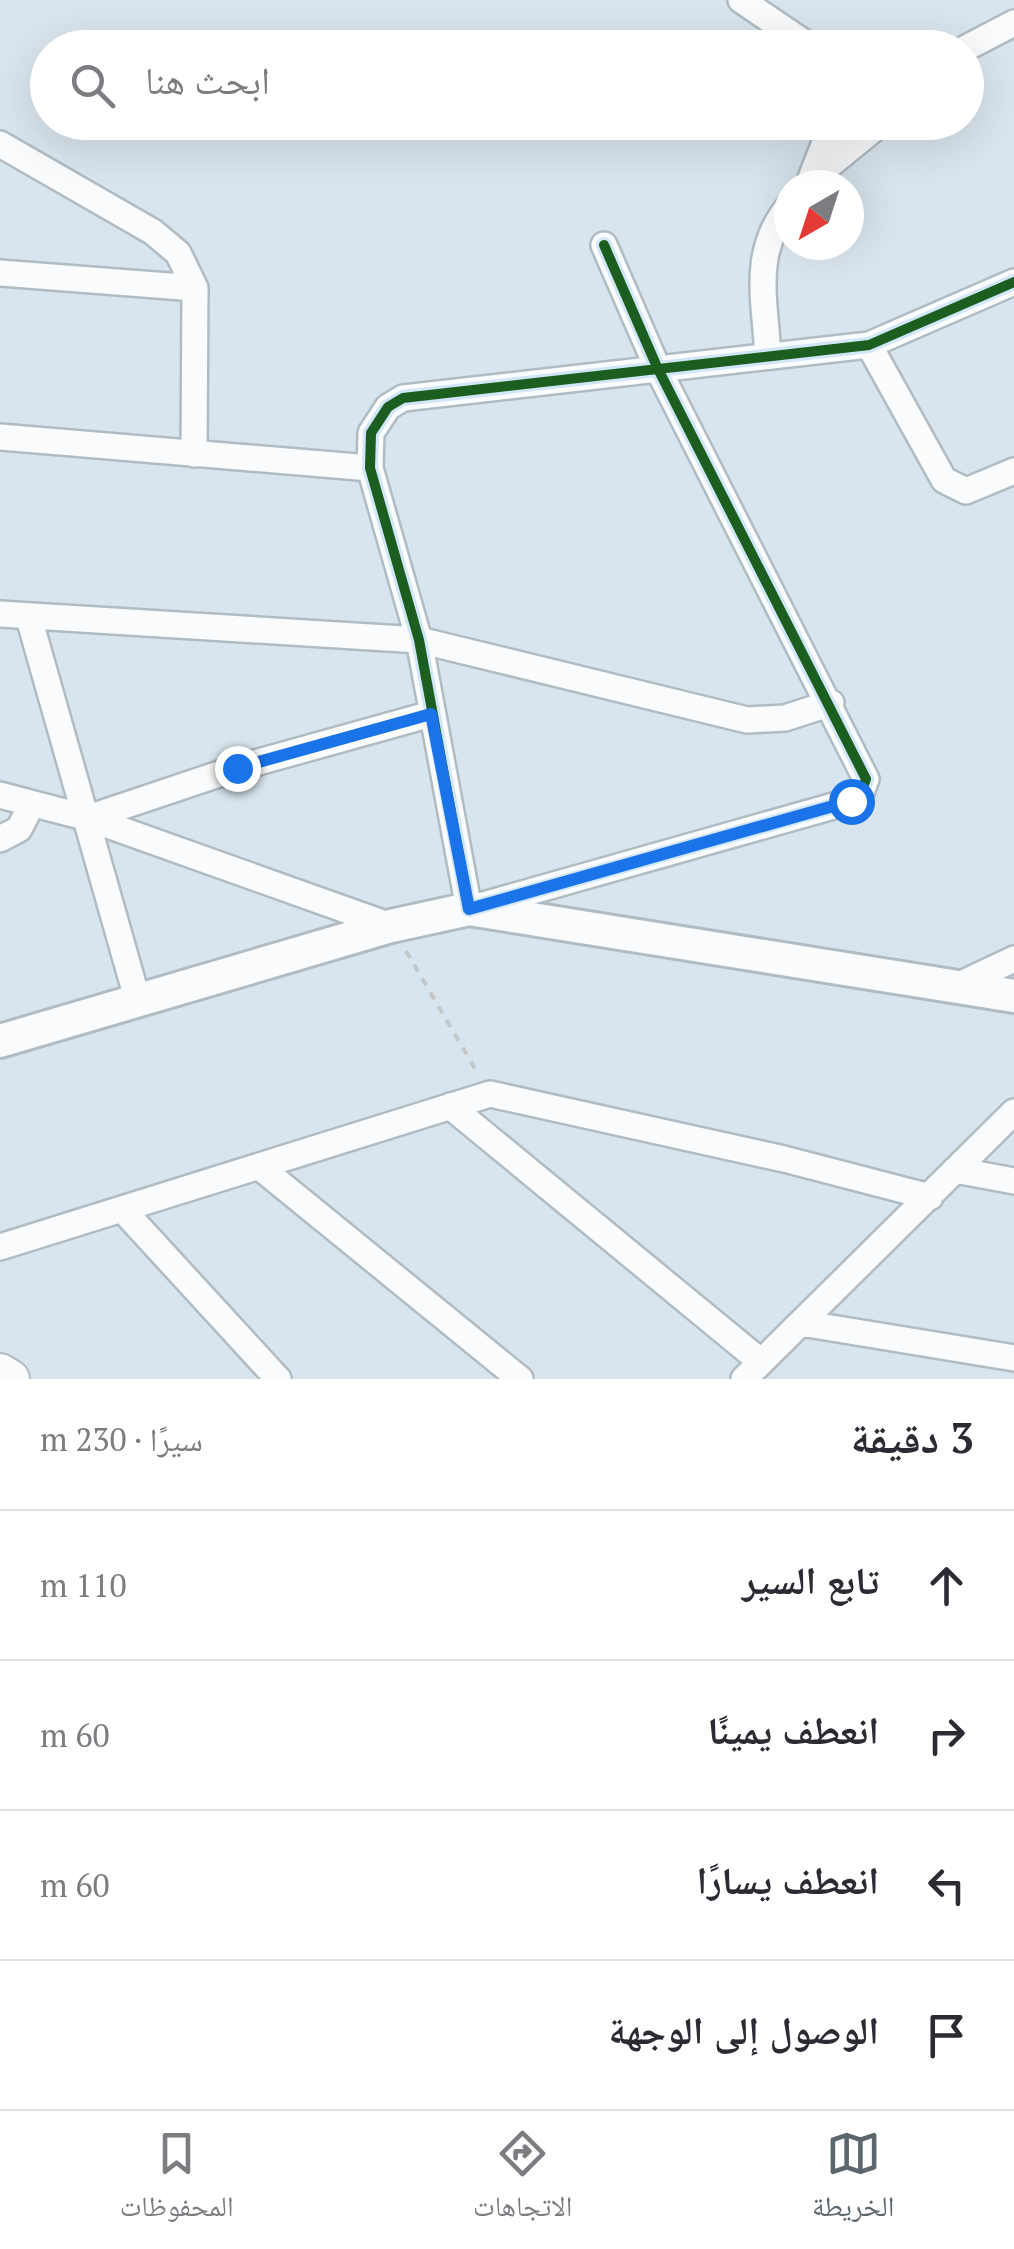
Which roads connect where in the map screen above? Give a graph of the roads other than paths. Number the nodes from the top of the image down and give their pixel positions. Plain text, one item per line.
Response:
1 (742, 0) edge
2 (1014, 23) edge
3 (786, 30) edge
4 (984, 39) edge
5 (826, 140) edge
6 (860, 140) edge
7 (0, 144) edge
8 (813, 170) edge
9 (824, 170) edge
10 (774, 225) edge
11 (604, 245) dead end
12 (0, 273) edge
13 (1014, 282) edge
14 (195, 288) junction
15 (869, 346) junction
16 (768, 356) junction
17 (657, 367) junction
18 (0, 437) edge
19 (194, 454) junction
20 (370, 468) junction
21 (1014, 472) edge
22 (0, 614) edge
23 (29, 618) junction
24 (419, 640) junction
25 (831, 703) junction
26 (431, 714) junction
27 (0, 795) edge
28 (32, 804) junction
29 (88, 818) junction
30 (0, 839) edge
31 (469, 909) junction
32 (391, 926) junction
33 (1014, 959) edge
34 (959, 985) junction
35 (1014, 996) edge
36 (136, 998) junction
37 (0, 1041) edge
38 (450, 1106) junction
39 (1014, 1112) edge
40 (260, 1168) junction
41 (956, 1170) junction
42 (1014, 1181) edge
43 (930, 1196) junction
44 (122, 1210) junction
45 (0, 1247) edge
46 (802, 1323) junction
47 (1014, 1358) edge
48 (752, 1370) edge
49 (0, 1373) edge
50 (10, 1379) edge
51 (278, 1379) edge
52 (520, 1379) edge

1 - 3 street
2 - 4 street
5 - 8 street
6 - 9 street
7 - 14 street
10 - 16 street
11 - 17 street
12 - 14 street
13 - 15 street
14 - 19 street
15 - 16 street
15 - 21 street
16 - 17 street
17 - 20 street
17 - 25 street
18 - 19 street
19 - 20 street
20 - 24 street
22 - 23 street
23 - 24 street
23 - 29 street
24 - 25 street
24 - 26 street
25 - 31 street
26 - 29 street
26 - 31 street
27 - 28 street
28 - 29 street
28 - 30 street
29 - 32 street
29 - 36 street
31 - 32 street
31 - 34 street
32 - 36 street
33 - 34 street
34 - 35 street
36 - 37 street
38 - 40 street
38 - 43 street
38 - 48 street
39 - 41 street
40 - 44 street
40 - 52 street
41 - 42 street
41 - 43 street
43 - 46 street
44 - 45 street
44 - 51 street
46 - 47 street
46 - 48 street
49 - 50 main road

